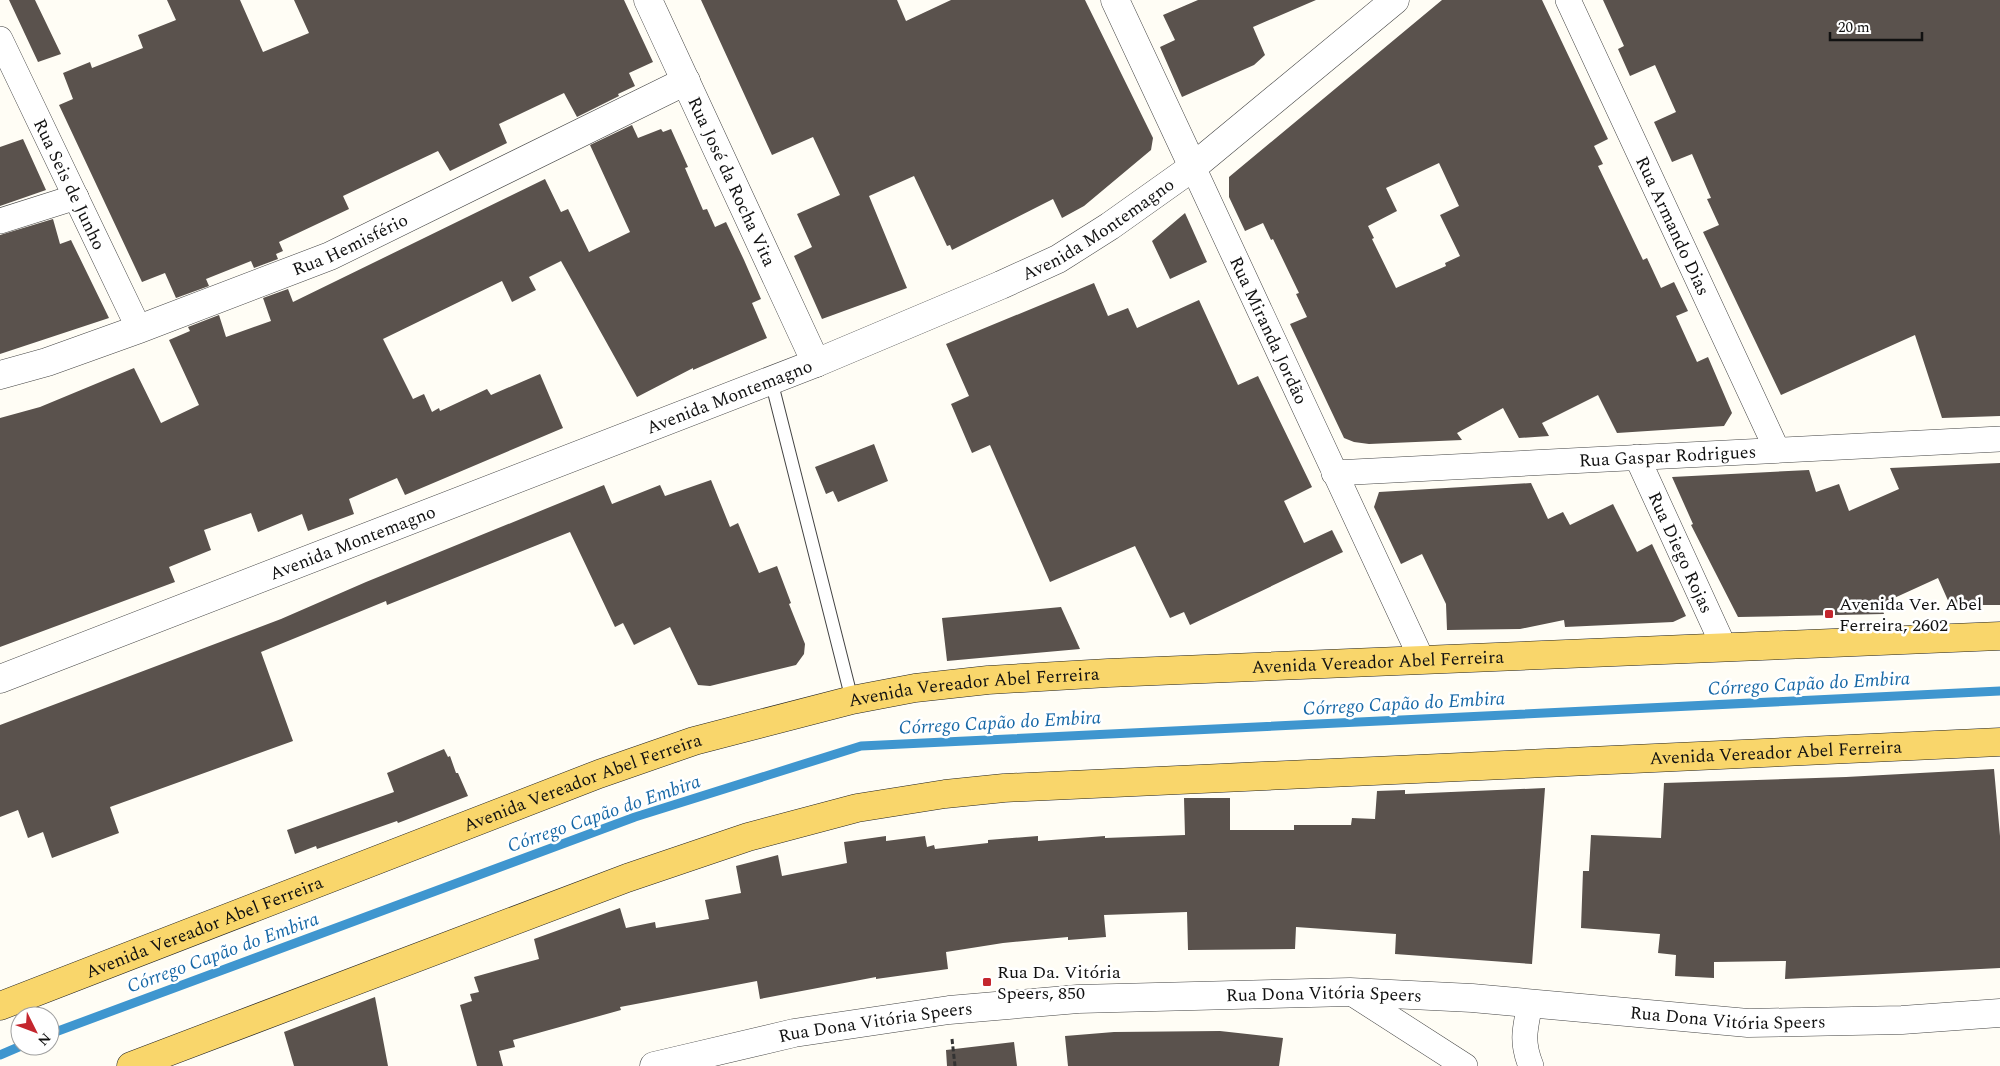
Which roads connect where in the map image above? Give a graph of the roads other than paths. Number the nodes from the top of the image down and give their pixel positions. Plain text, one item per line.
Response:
1 (648, 0) edge
2 (1115, 0) edge
3 (1395, 0) edge
4 (1568, 0) edge
5 (0, 39) edge
6 (686, 81) junction
7 (1193, 167) junction
8 (76, 197) junction
9 (0, 221) edge
10 (139, 329) junction
11 (816, 363) junction
12 (0, 375) edge
13 (771, 380) junction
14 (2000, 439) edge
15 (1777, 450) junction
16 (1637, 457) junction
17 (1334, 472) junction
18 (2000, 636) edge
19 (1724, 648) junction
20 (1422, 660) junction
21 (0, 679) edge
22 (852, 700) junction
23 (2000, 742) edge
24 (1350, 992) junction
25 (1530, 1004) junction
26 (0, 1006) edge
27 (2000, 1013) edge
28 (679, 1062) edge
29 (131, 1066) edge
30 (654, 1066) edge
31 (1465, 1066) edge
32 (1531, 1066) edge

1 - 6 street, Rua José da Rocha Vita
2 - 7 street, Rua Miranda Jordão
3 - 7 street, Avenida Montemagno
4 - 15 street, Rua Armando Dias
5 - 8 street, Rua Seis de Junho
6 - 10 street, Rua Hemisfério
6 - 11 street, Rua José da Rocha Vita
7 - 11 street, Avenida Montemagno
7 - 17 street, Rua Miranda Jordão
8 - 9 street
8 - 10 street, Rua Seis de Junho
10 - 12 street, Rua Hemisfério
11 - 13 street, Avenida Montemagno
13 - 21 street, Avenida Montemagno
13 - 22 lane
14 - 15 street, Rua Gaspar Rodrigues
15 - 16 street, Rua Gaspar Rodrigues
16 - 17 street, Rua Gaspar Rodrigues
16 - 19 street, Rua Diego Rojas
17 - 20 street, Rua Miranda Jordão
18 - 19 main road, Avenida Vereador Abel Ferreira
19 - 20 main road, Avenida Vereador Abel Ferreira
20 - 22 main road, Avenida Vereador Abel Ferreira
22 - 26 main road, Avenida Vereador Abel Ferreira
23 - 29 main road, Avenida Vereador Abel Ferreira
24 - 25 street, Rua Dona Vitória Speers
24 - 28 street, Rua Dona Vitória Speers
24 - 31 street
25 - 27 street, Rua Dona Vitória Speers
25 - 32 street
28 - 30 street, Rua Dona Vitória Speers

